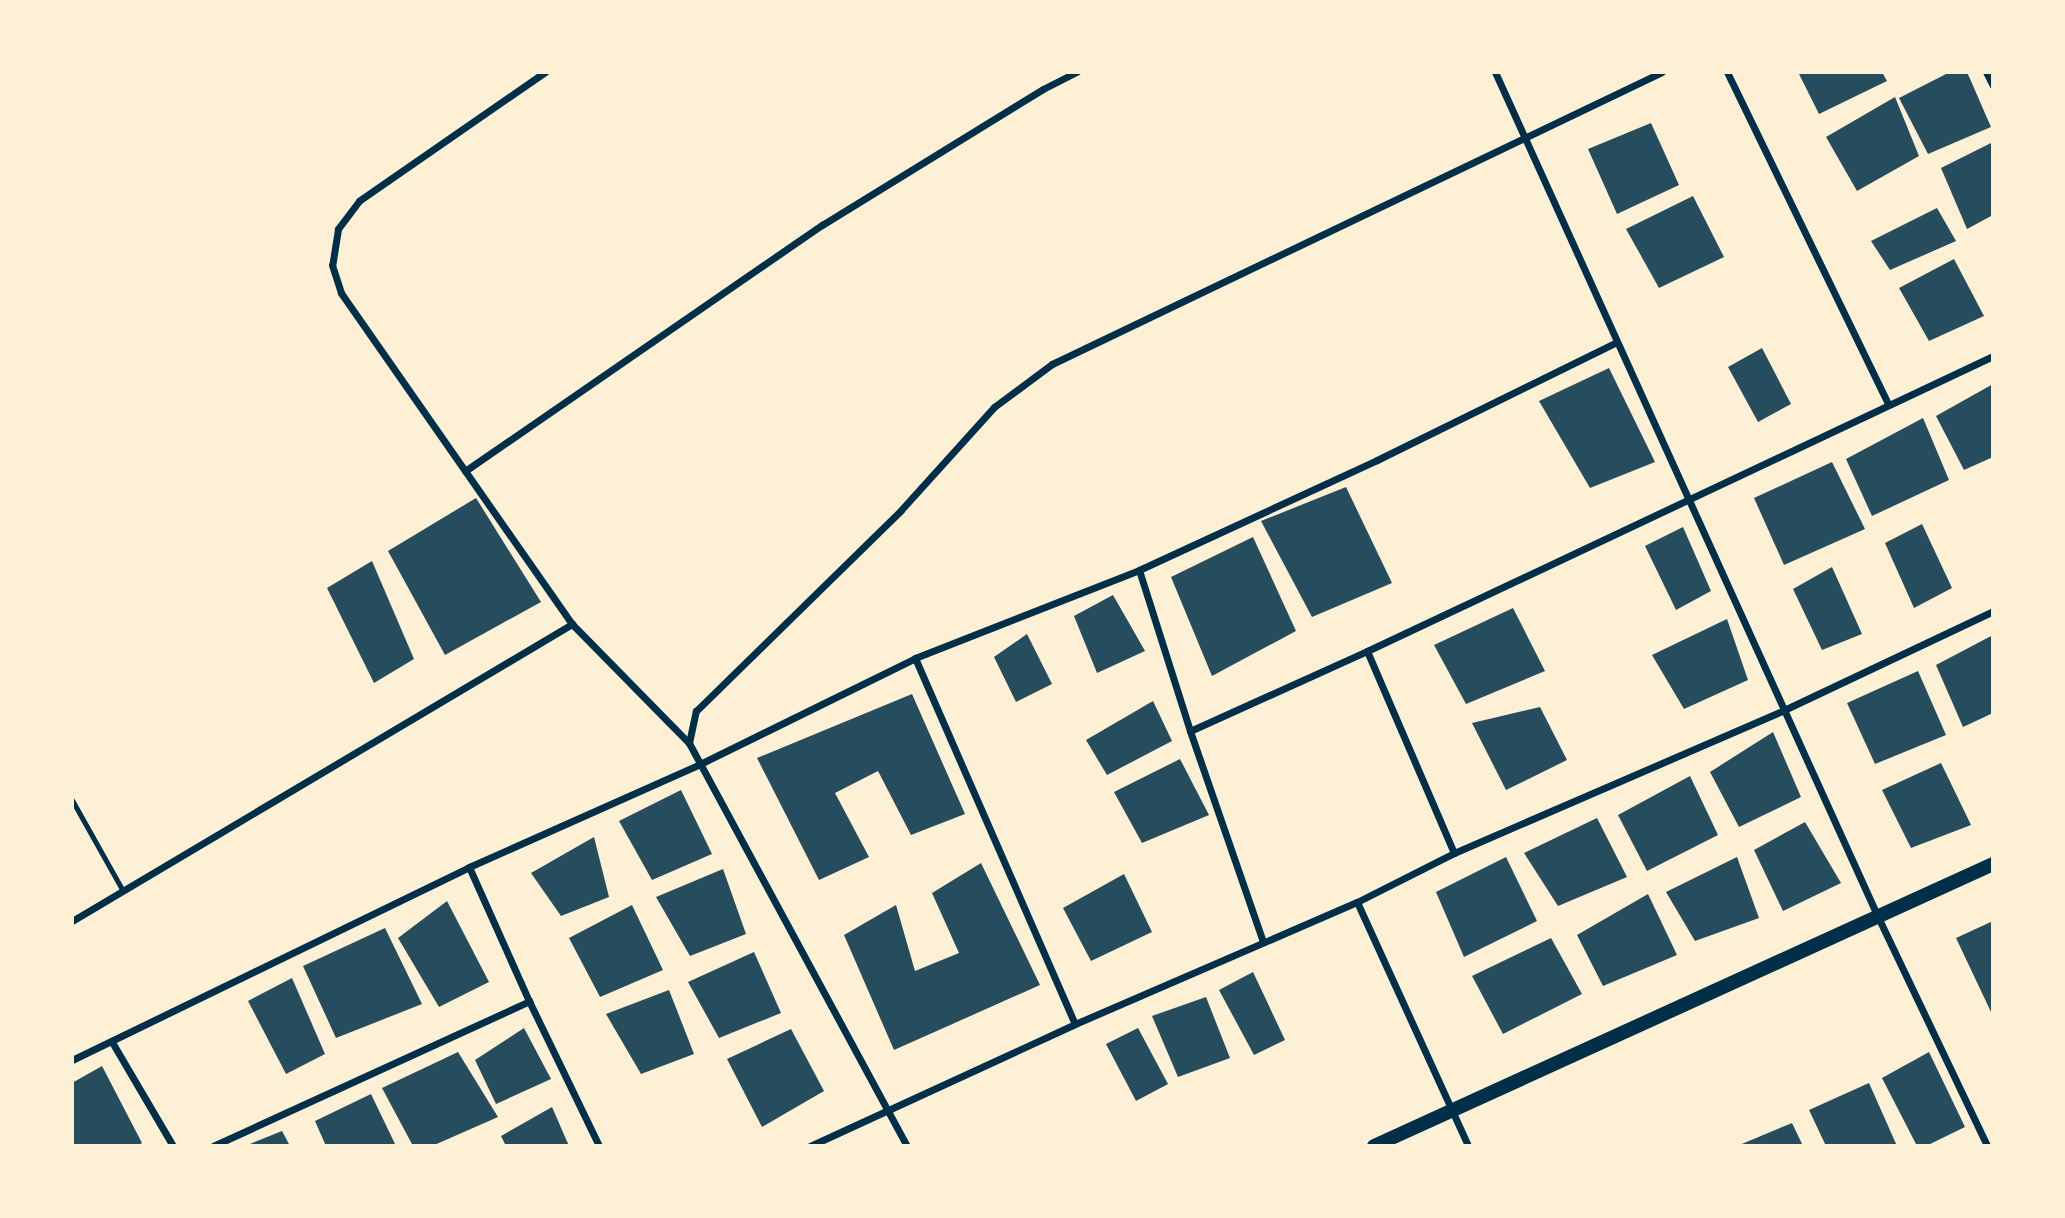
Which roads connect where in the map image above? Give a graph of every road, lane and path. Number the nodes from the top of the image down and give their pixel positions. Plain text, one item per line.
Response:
1 (545, 72) edge
2 (1077, 72) edge
3 (1495, 72) edge
4 (1662, 72) edge
5 (1727, 72) edge
6 (1986, 72) edge
7 (1993, 86) edge
8 (1525, 138) junction
9 (1618, 342) junction
10 (1993, 356) edge
11 (1888, 404) junction
12 (465, 471) junction
13 (1688, 499) junction
14 (1139, 570) junction
15 (1993, 611) edge
16 (572, 624) junction
17 (1367, 651) junction
18 (915, 659) junction
19 (1784, 710) junction
20 (1190, 731) junction
21 (689, 743) junction
22 (700, 764) junction
23 (72, 800) edge
24 (1454, 853) junction
25 (1993, 864) edge
26 (469, 867) junction
27 (123, 891) junction
28 (1357, 902) junction
29 (1878, 917) junction
30 (72, 921) edge
31 (1263, 942) junction
32 (528, 1001) junction
33 (1075, 1024) junction
34 (112, 1042) junction
35 (72, 1060) edge
36 (887, 1110) junction
37 (1451, 1111) junction
38 (173, 1146) edge
39 (213, 1146) edge
40 (599, 1146) edge
41 (810, 1146) edge
42 (907, 1146) edge
43 (1374, 1146) edge
44 (1468, 1146) edge
45 (1987, 1146) edge

1 - 12 street
2 - 12 street
3 - 8 street
4 - 8 street
5 - 11 street
6 - 7 street
8 - 9 street
8 - 21 street
9 - 13 street
9 - 14 street
10 - 11 street
11 - 13 street
12 - 16 street
13 - 17 street
13 - 19 street
14 - 18 street
14 - 20 street
15 - 19 street
16 - 21 street
16 - 27 street
17 - 20 street
17 - 24 street
18 - 22 street
18 - 33 street
19 - 24 street
19 - 29 street
20 - 31 street
21 - 22 street
22 - 26 street
22 - 36 street
23 - 27 lane
24 - 28 street
25 - 29 main road
26 - 32 street
26 - 34 street
27 - 30 street
28 - 31 street
28 - 37 street
29 - 37 main road
29 - 45 street
31 - 33 street
32 - 39 street
32 - 40 street
33 - 36 street
34 - 35 street
34 - 38 street
36 - 41 street
36 - 42 street
37 - 43 main road
37 - 44 street

